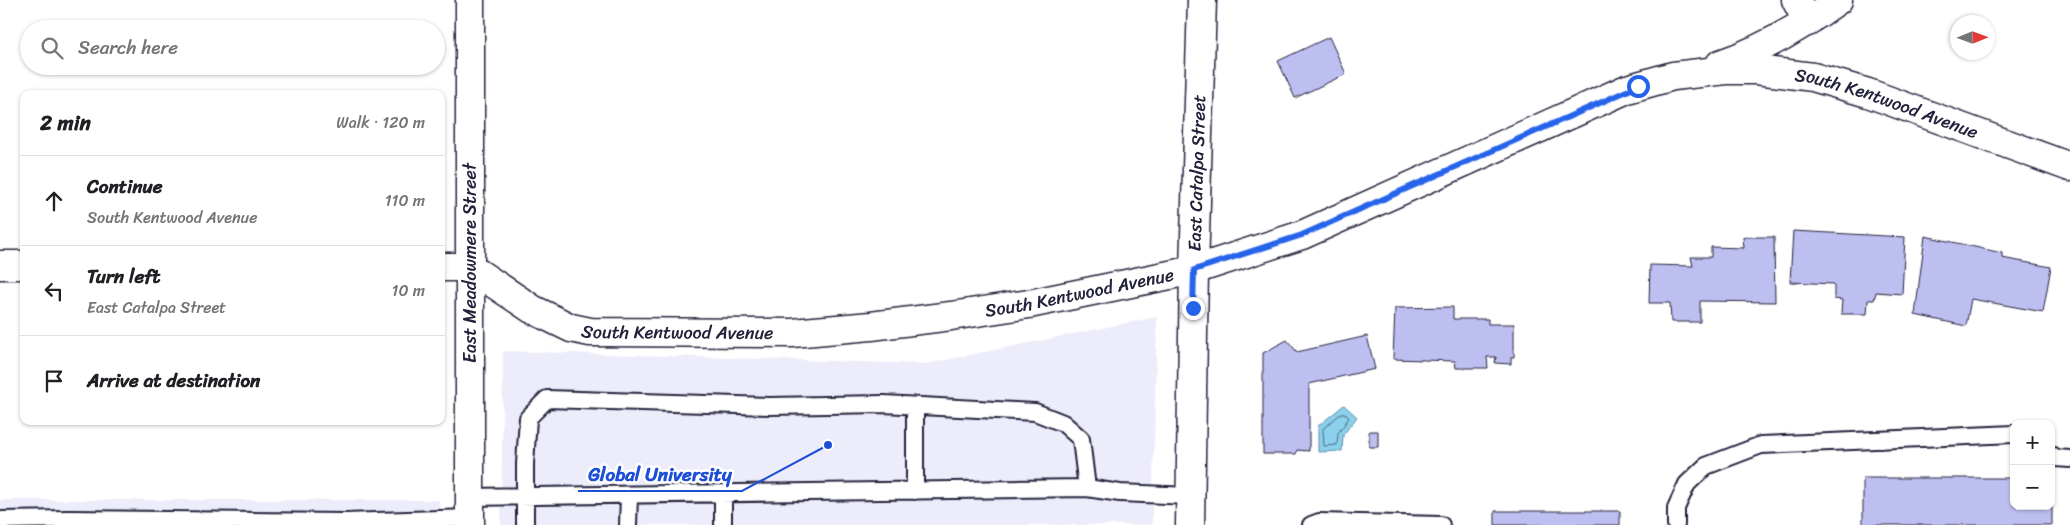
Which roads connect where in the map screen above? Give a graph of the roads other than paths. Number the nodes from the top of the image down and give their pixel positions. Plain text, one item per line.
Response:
1 (470, 0) edge
2 (1202, 0) edge
3 (1838, 0) edge
4 (1802, 11) edge
5 (1697, 72) junction
6 (2070, 167) edge
7 (0, 265) edge
8 (20, 265) edge
9 (445, 267) edge
10 (469, 267) junction
11 (1194, 270) junction
12 (915, 406) junction
13 (2010, 434) edge
14 (2055, 458) edge
15 (2070, 459) edge
16 (1087, 488) junction
17 (915, 491) junction
18 (723, 494) junction
19 (629, 496) junction
20 (1190, 496) junction
21 (525, 498) junction
22 (470, 513) edge
23 (0, 520) edge
24 (526, 525) edge
25 (628, 525) edge
26 (723, 525) edge
27 (1190, 525) edge
28 (1312, 525) edge
29 (1442, 525) edge
30 (1676, 525) edge

1 - 10 street, East Meadowmere Street
2 - 11 street, East Catalpa Street
3 - 4 street, South Kentwood Avenue
4 - 5 street, South Kentwood Avenue
5 - 6 street, South Kentwood Avenue
5 - 11 street, South Kentwood Avenue
7 - 8 street
9 - 10 street
10 - 11 street, South Kentwood Avenue
10 - 22 street, East Meadowmere Street
11 - 20 street, East Catalpa Street
12 - 16 lane
12 - 17 lane
12 - 21 lane
13 - 30 lane
14 - 15 lane
16 - 17 lane
16 - 20 lane
17 - 18 lane
18 - 19 lane
18 - 26 lane
19 - 21 lane
19 - 25 lane
20 - 27 street, East Catalpa Street
21 - 22 lane
21 - 24 lane
22 - 23 lane
28 - 29 lane

